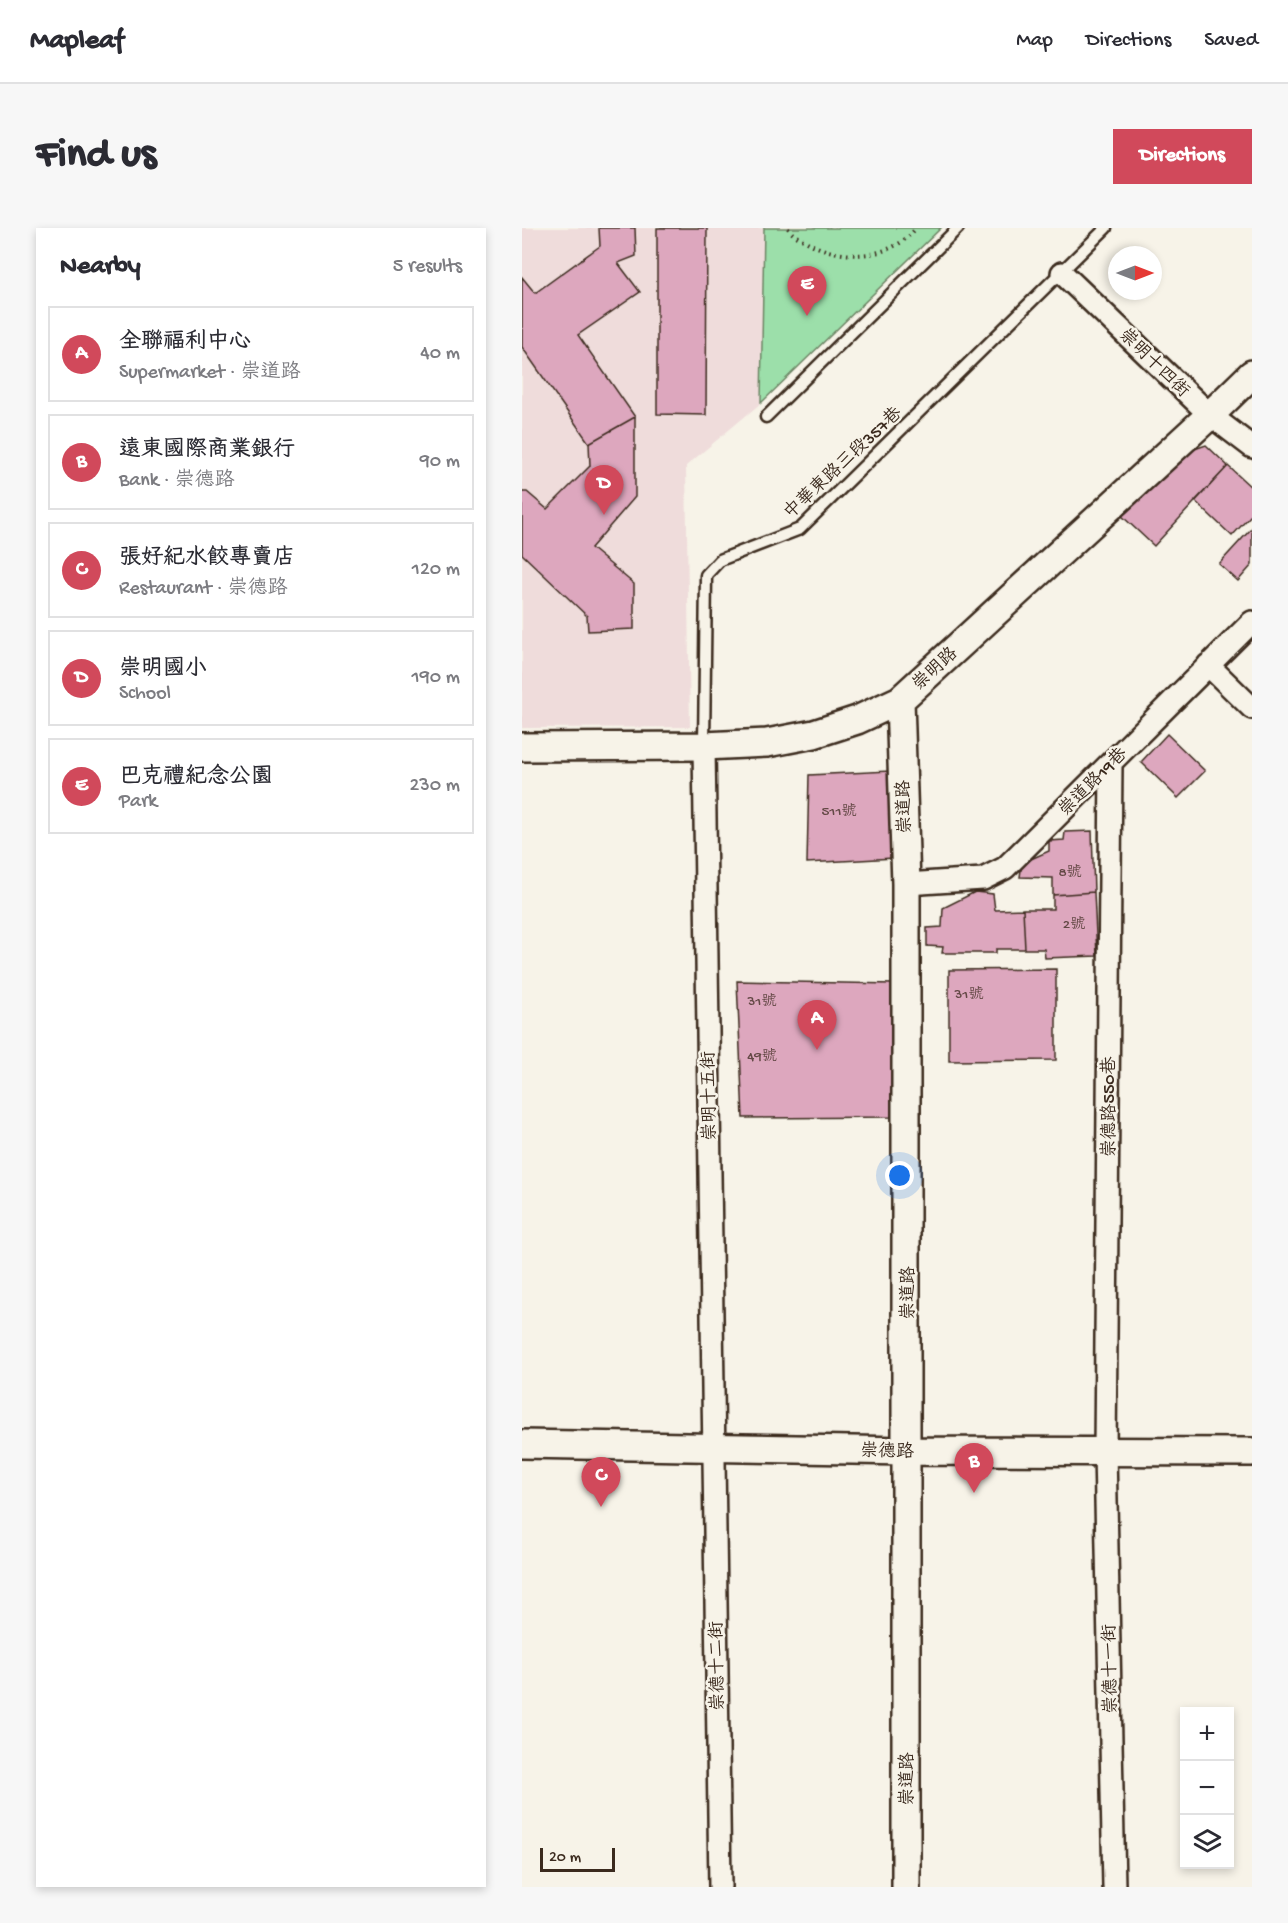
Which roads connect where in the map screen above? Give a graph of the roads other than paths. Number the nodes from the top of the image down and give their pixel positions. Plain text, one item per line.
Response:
1 (958, 228) edge
2 (1106, 228) edge
3 (1062, 273) junction
4 (1252, 374) edge
5 (1210, 415) junction
6 (766, 417) dead end
7 (1252, 447) edge
8 (1252, 622) edge
9 (1208, 665) junction
10 (900, 699) junction
11 (1252, 708) edge
12 (704, 746) junction
13 (522, 747) edge
14 (1111, 763) junction
15 (906, 884) junction
16 (522, 1444) edge
17 (712, 1446) junction
18 (907, 1451) junction
19 (1105, 1452) junction
20 (1252, 1452) edge
21 (720, 1887) edge
22 (906, 1887) edge
23 (1114, 1887) edge

1 - 6 lane
2 - 3 lane, 中華東路三段357巷
3 - 5 street, 崇明十四街
3 - 12 lane, 中華東路三段357巷
4 - 5 street, 崇明路
5 - 7 street, 崇明十四街
5 - 10 street, 崇明路
8 - 9 street, 崇道路19巷
9 - 11 street
9 - 14 street, 崇道路19巷
10 - 12 street, 崇明路
10 - 15 street, 崇道路
12 - 13 street, 崇明路
12 - 17 street, 崇明十五街
14 - 15 street, 崇道路19巷
14 - 19 street, 崇德路550巷
15 - 18 street, 崇道路
16 - 17 street, 崇德路
17 - 18 street, 崇德路
17 - 21 street, 崇德十二街
18 - 19 street, 崇德路
18 - 22 street, 崇道路
19 - 20 street, 崇德路
19 - 23 street, 崇德十一街

